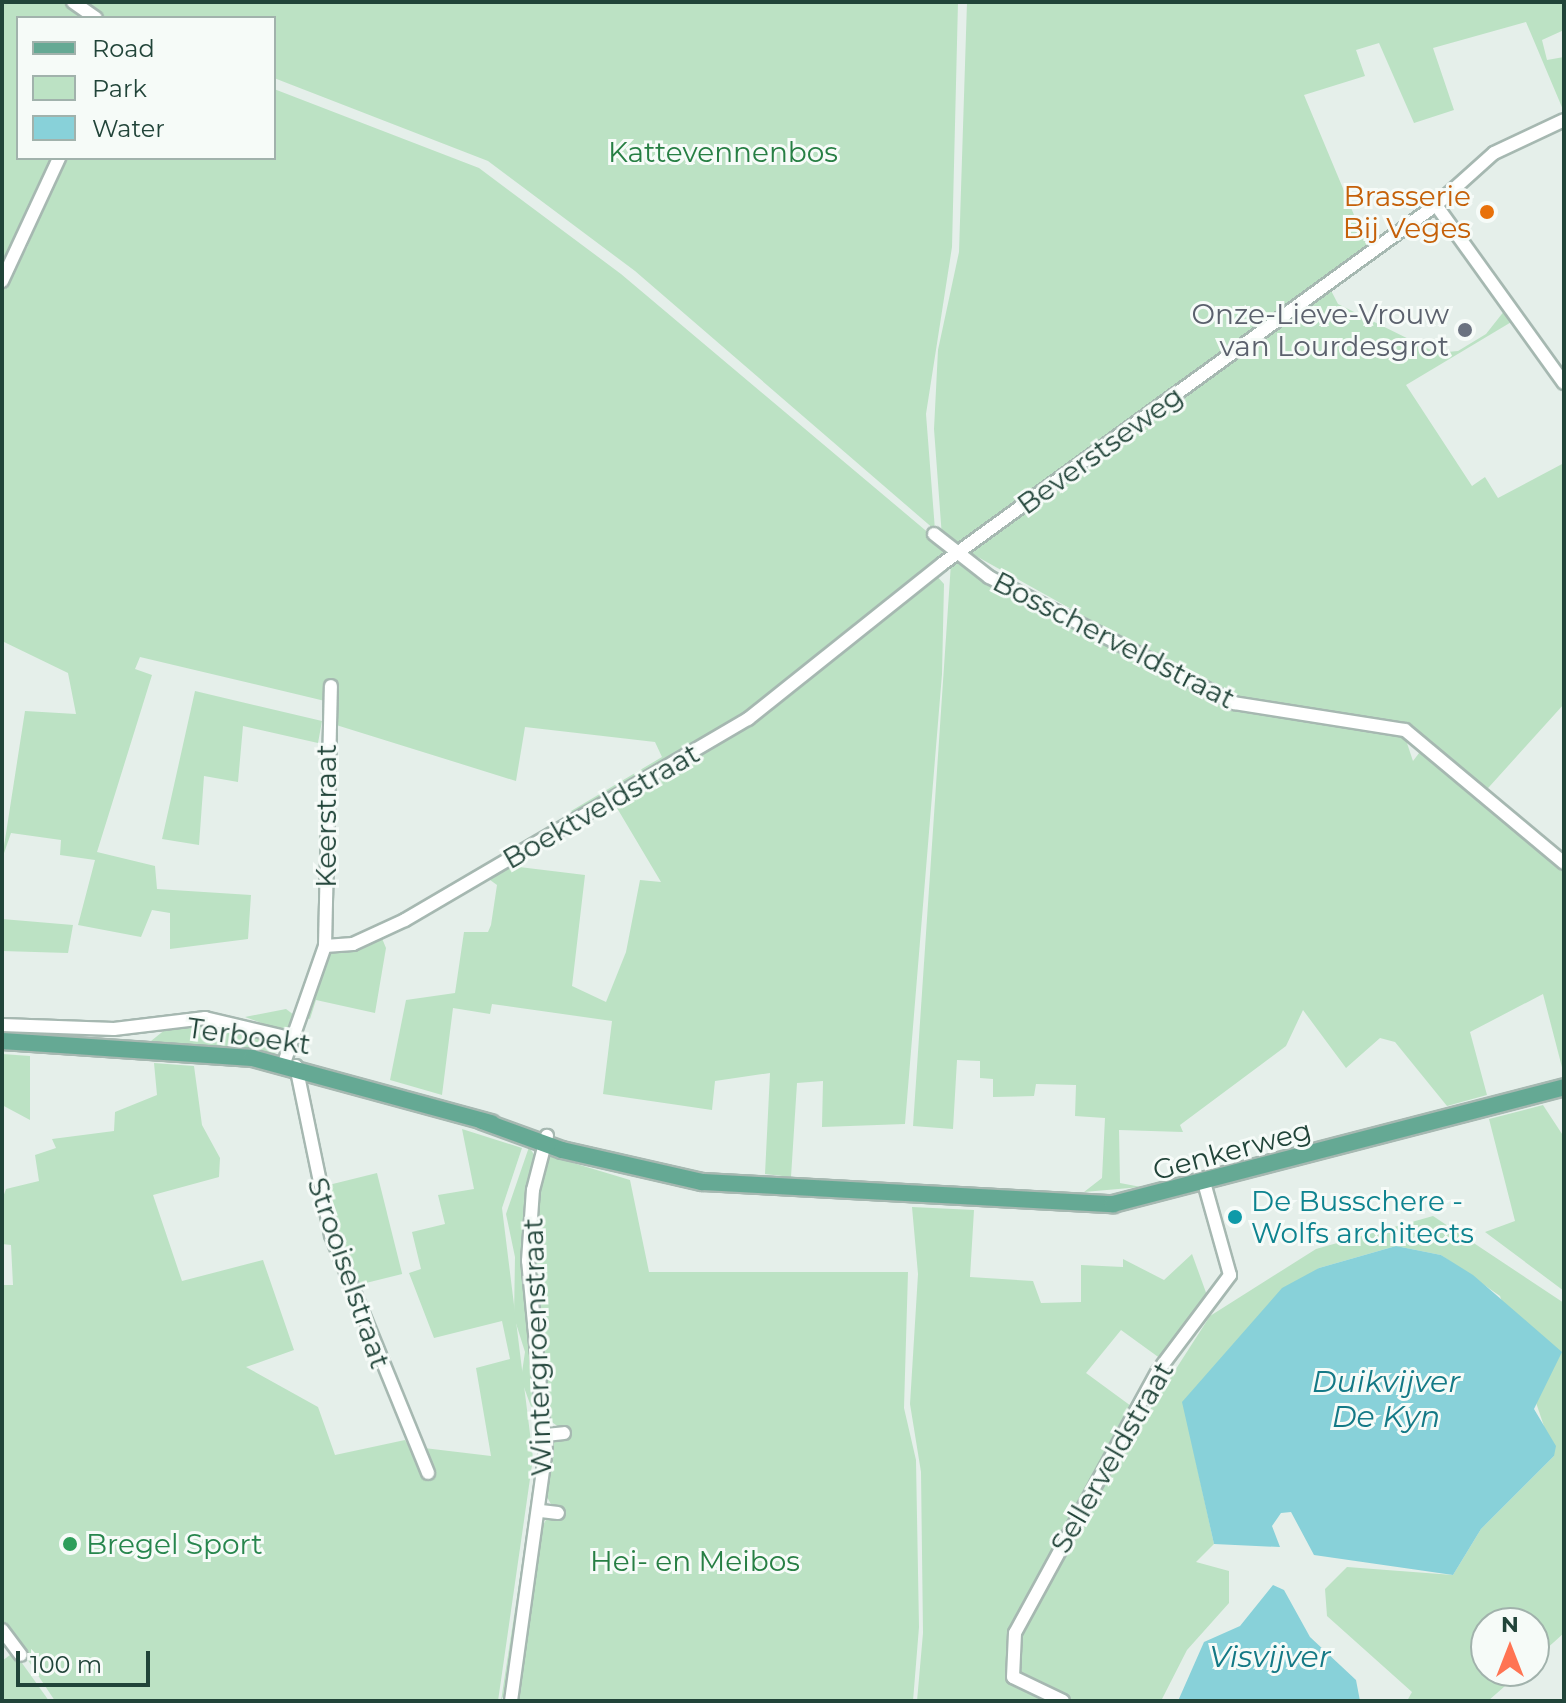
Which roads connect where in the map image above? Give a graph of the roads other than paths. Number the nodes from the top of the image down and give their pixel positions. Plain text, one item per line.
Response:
1 (73, 2) edge
2 (93, 16) edge
3 (1564, 120) edge
4 (58, 160) edge
5 (1436, 205) junction
6 (2, 281) edge
7 (1564, 383) edge
8 (934, 534) dead end
9 (957, 553) junction
10 (331, 686) dead end
11 (1564, 863) edge
12 (325, 946) junction
13 (2, 1025) edge
14 (289, 1038) junction
15 (2, 1041) edge
16 (290, 1064) junction
17 (1564, 1087) edge
18 (546, 1141) junction
19 (1207, 1190) junction
20 (905, 1195) joint
21 (564, 1433) dead end
22 (546, 1435) junction
23 (428, 1473) dead end
24 (541, 1511) junction
25 (558, 1513) dead end
26 (2, 1630) edge
27 (21, 1655) dead end
28 (511, 1701) edge
29 (1063, 1701) edge

1 - 2 street
3 - 5 street, Beverstseweg
4 - 6 street
5 - 7 street
5 - 9 street, Beverstseweg
8 - 9 street, Bosscherveldstraat
9 - 11 street, Bosscherveldstraat
9 - 12 street, Boektveldstraat
10 - 12 street, Keerstraat
12 - 14 street
13 - 14 street, Terboekt
14 - 16 street
15 - 16 main road, Terboekt
16 - 18 main road, Terboekt
16 - 23 street, Strooiselstraat
17 - 19 main road, Genkerweg
18 - 20 main road, Terboekt
18 - 22 street, Wintergroenstraat
19 - 20 main road, Genkerweg
19 - 29 street, Sellerveldstraat
21 - 22 street
22 - 24 street, Wintergroenstraat
24 - 25 street
24 - 28 street, Wintergroenstraat
26 - 27 street

